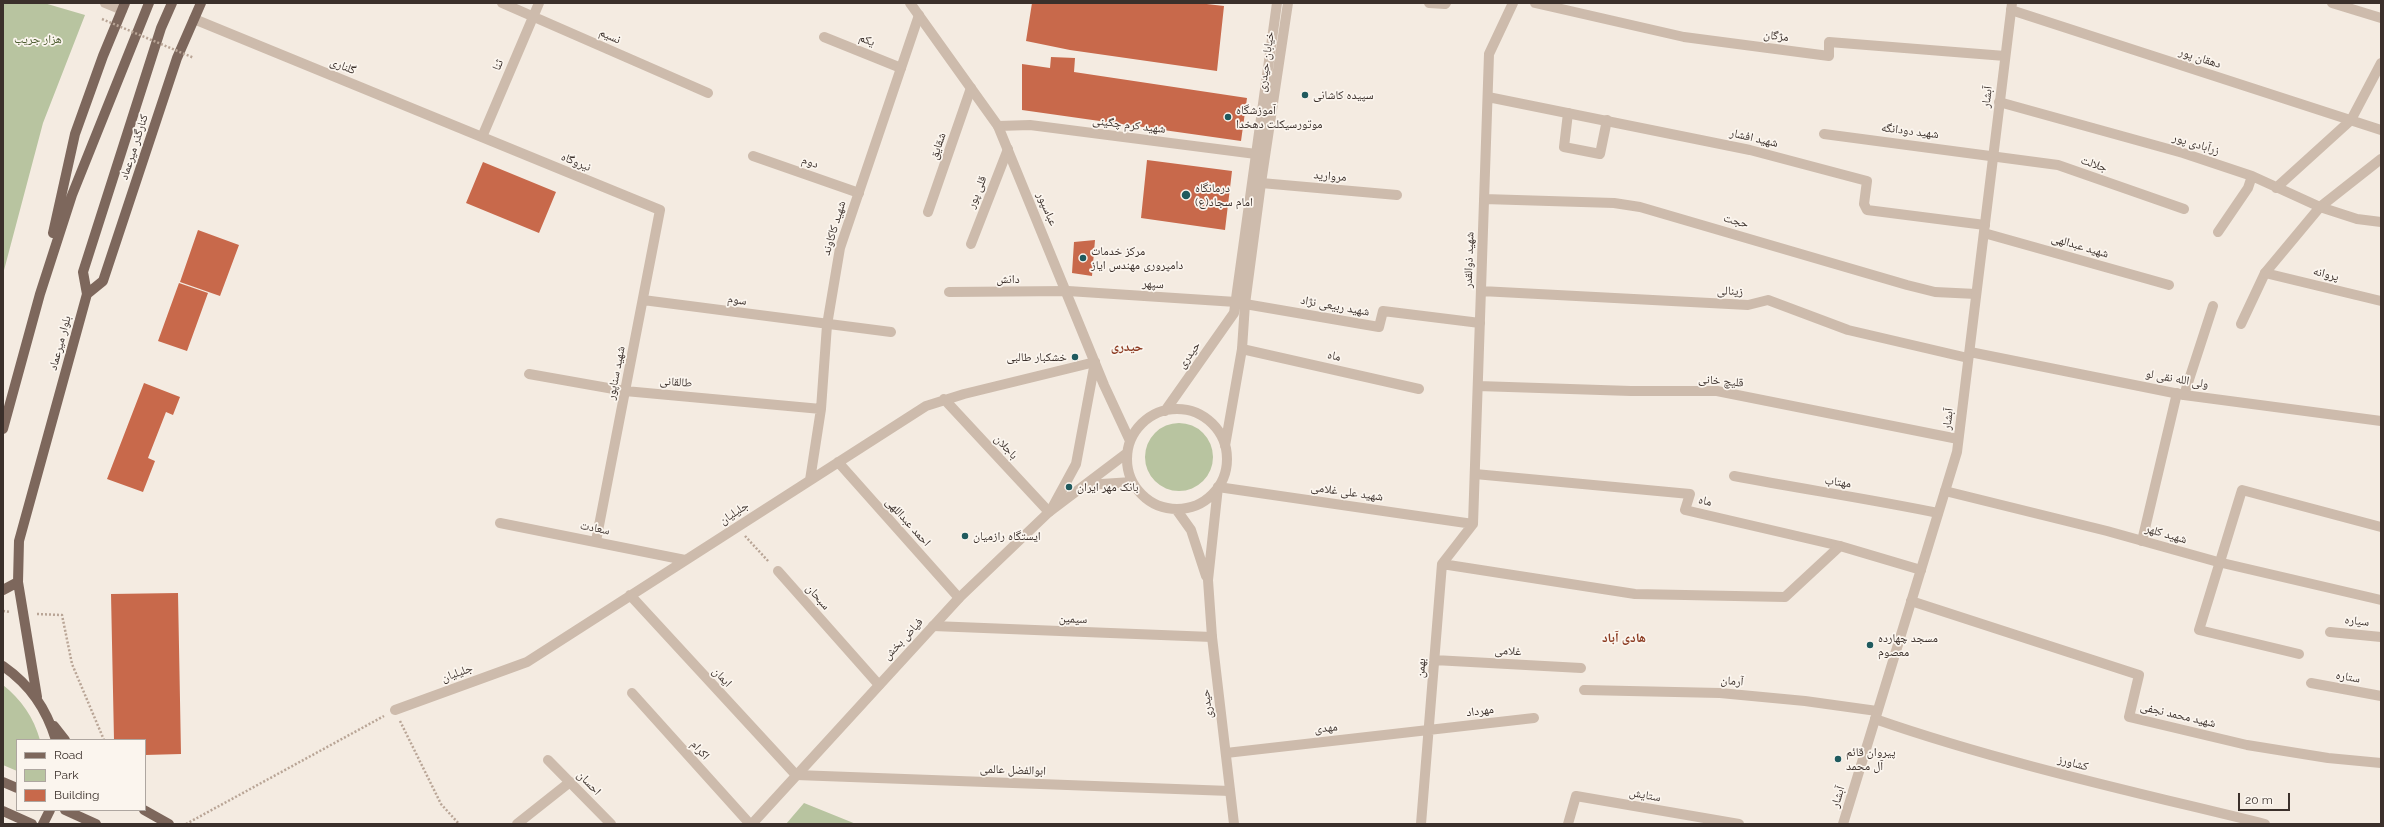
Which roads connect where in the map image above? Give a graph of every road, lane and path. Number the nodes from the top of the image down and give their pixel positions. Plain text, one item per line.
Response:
1 (106, 3) edge
2 (149, 3) edge
3 (172, 3) edge
4 (200, 3) edge
5 (502, 3) edge
6 (539, 3) edge
7 (910, 3) edge
8 (1277, 3) edge
9 (1288, 3) edge
10 (1428, 3) edge
11 (1513, 3) edge
12 (1534, 3) edge
13 (2332, 3) edge
14 (1445, 4) edge
15 (123, 7) edge
16 (2012, 7) edge
17 (919, 15) junction
18 (533, 16) junction
19 (2381, 18) edge
20 (102, 19) dead end
21 (194, 19) junction
22 (824, 37) dead end
23 (2005, 56) junction
24 (194, 58) dead end
25 (901, 68) junction
26 (2380, 68) edge
27 (971, 88) junction
28 (708, 93) dead end
29 (1488, 97) junction
30 (2000, 102) junction
31 (1568, 113) junction
32 (1607, 120) junction
33 (2351, 120) junction
34 (998, 126) junction
35 (2381, 130) edge
36 (1824, 134) dead end
37 (482, 137) junction
38 (1008, 150) junction
39 (1256, 154) junction
40 (1993, 155) junction
41 (752, 156) dead end
42 (2381, 159) edge
43 (2252, 176) junction
44 (1261, 183) junction
45 (2276, 188) junction
46 (859, 193) junction
47 (1398, 194) dead end
48 (1484, 199) junction
49 (2320, 207) junction
50 (2184, 209) dead end
51 (660, 210) joint
52 (928, 212) dead end
53 (2381, 222) edge
54 (1984, 229) junction
55 (2218, 232) dead end
56 (971, 244) dead end
57 (2265, 273) junction
58 (2169, 285) dead end
59 (1068, 291) junction
60 (1481, 291) junction
61 (949, 292) dead end
62 (40, 294) junction
63 (87, 294) junction
64 (1976, 294) junction
65 (643, 300) junction
66 (2381, 301) edge
67 (2213, 306) dead end
68 (1240, 309) junction
69 (1480, 323) junction
70 (2241, 324) dead end
71 (827, 325) junction
72 (891, 332) dead end
73 (1242, 349) junction
74 (1969, 355) junction
75 (1095, 362) junction
76 (529, 374) dead end
77 (1478, 386) junction
78 (1420, 389) dead end
79 (625, 391) junction
80 (2180, 394) junction
81 (944, 400) junction
82 (821, 409) junction
83 (1165, 411) junction
84 (2381, 420) edge
85 (3, 429) edge
86 (1958, 439) junction
87 (1130, 441) junction
88 (1225, 446) junction
89 (1127, 453) junction
90 (838, 462) junction
91 (1475, 474) junction
92 (1734, 476) dead end
93 (810, 480) junction
94 (1132, 482) junction
95 (1086, 485) junction
96 (1218, 488) junction
97 (1945, 491) junction
98 (1176, 509) junction
99 (1049, 512) junction
100 (1938, 514) junction
101 (500, 523) dead end
102 (1473, 524) junction
103 (736, 527) junction
104 (2381, 527) edge
105 (596, 541) junction
106 (2142, 541) junction
107 (1840, 546) junction
108 (685, 560) junction
109 (2218, 562) junction
110 (1442, 564) junction
111 (1921, 570) junction
112 (778, 571) joint
113 (1208, 580) junction
114 (18, 582) junction
115 (3, 590) edge
116 (630, 595) junction
117 (959, 598) junction
118 (2381, 600) edge
119 (1911, 601) junction
120 (3, 611) edge
121 (23, 614) junction
122 (933, 626) junction
123 (2330, 632) dead end
124 (1212, 637) junction
125 (2381, 637) edge
126 (2299, 654) dead end
127 (1434, 660) junction
128 (3, 666) edge
129 (1581, 668) dead end
130 (2311, 684) dead end
131 (879, 685) junction
132 (1584, 690) dead end
133 (632, 693) dead end
134 (2381, 696) edge
135 (37, 697) junction
136 (395, 710) junction
137 (1876, 715) junction
138 (1534, 718) dead end
139 (50, 720) junction
140 (1429, 730) junction
141 (56, 739) edge
142 (64, 739) edge
143 (104, 739) edge
144 (1226, 753) junction
145 (548, 760) dead end
146 (2381, 763) edge
147 (796, 775) junction
148 (3, 782) edge
149 (570, 782) junction
150 (16, 788) edge
151 (1230, 791) junction
152 (3, 811) edge
153 (50, 811) edge
154 (68, 811) edge
155 (146, 811) edge
156 (32, 824) edge
157 (43, 824) edge
158 (96, 824) edge
159 (169, 824) edge
160 (186, 824) edge
161 (459, 824) edge
162 (517, 824) edge
163 (611, 824) edge
164 (751, 824) edge
165 (1234, 824) edge
166 (1421, 824) edge
167 (1568, 824) edge
168 (1739, 824) edge
169 (1843, 824) edge
170 (2265, 824) edge

1 - 15 street
2 - 62 main road
3 - 63 main road, بلوار میرعماد
4 - 21 main road, کنارگذر میرعماد
5 - 18 street, نسیم
6 - 18 street, ثنا
7 - 17 street, عباسپور
8 - 39 street, خیابان حیدری
9 - 44 street, خیابان حیدری
10 - 14 street
11 - 29 street, شهید ذوالقدر
12 - 23 street, مژگان
13 - 19 street
15 - 62 main road
16 - 23 street, آبشار
16 - 33 street, دهقان پور
17 - 25 street, شهید کاکاوند
17 - 27 street, عباسپور
18 - 28 street, نسیم
18 - 37 street, ثنا
20 - 24 path, bridge
21 - 37 street, گلناری
21 - 63 main road, کنارگذر میرعماد
22 - 25 street, یکم
23 - 30 street, آبشار
25 - 46 street, شهید کاکاوند
26 - 33 street
27 - 34 street, عباسپور
27 - 52 street, شقایق
29 - 31 street, شهید افشار
29 - 48 street, شهید ذوالقدر
30 - 40 street, آبشار
30 - 43 street, زرآبادی پور
31 - 32 street, شهید افشار
31 - 32 street
32 - 54 street, شهید افشار
33 - 35 street, دهقان پور
33 - 45 street
34 - 38 street, عباسپور
34 - 39 street, شهید کرم چگینی
36 - 40 street, شهید دودانگه
37 - 51 street, نیروگاه
38 - 56 street, قلی پور
38 - 59 street, عباسپور
39 - 68 street, خیابان حیدری
40 - 50 street, جلالت
40 - 54 street, آبشار
41 - 46 street, دوم
42 - 49 street
43 - 45 street, زرآبادی پور
43 - 55 street
44 - 47 street, مروارید
44 - 68 street, خیابان حیدری
45 - 49 street, زرآبادی پور
46 - 71 street, شهید کاکاوند
48 - 60 street, شهید ذوالقدر
48 - 64 street, حجت
49 - 53 street, زرآبادی پور
49 - 57 street
51 - 65 street, شهید سناپور
54 - 58 street, شهید عبدالهی
54 - 64 street, آبشار
57 - 66 street, پروانه
57 - 70 street
59 - 61 street, دانش
59 - 68 street, سپهر
59 - 75 street, عباسپور
60 - 69 street, شهید ذوالقدر
60 - 74 street, زینالی
62 - 85 main road
63 - 114 main road, بلوار میرعماد
64 - 74 street, آبشار
65 - 71 street, سوم
65 - 79 street, شهید سناپور
67 - 80 street
68 - 69 street, شهید ربیعی نژاد
68 - 73 street
68 - 83 street, حیدری
69 - 77 street, شهید ذوالقدر
71 - 72 street, سوم
71 - 82 street, شهید کاکاوند
73 - 78 street, ماه
73 - 88 street
74 - 80 street, ولی الله نقی لو
74 - 86 street, آبشار
75 - 81 street, جلیلیان
75 - 87 street, عباسپور
75 - 99 street
76 - 79 street, طالقانی
77 - 86 street, قلیچ خانی
77 - 91 street, شهید ذوالقدر
79 - 82 street, طالقانی
79 - 105 street, شهید سناپور
80 - 84 street, ولی الله نقی لو
80 - 106 street
81 - 90 street, جلیلیان
81 - 99 street, باجلان
82 - 93 street, شهید کاکاوند
83 - 87 street
83 - 88 street
86 - 97 street, آبشار
87 - 89 street
88 - 96 street
89 - 94 street
89 - 95 street, فیاض بخش
90 - 93 street, جلیلیان
90 - 117 street, احمد عبداللهی
91 - 102 street, شهید ذوالقدر
91 - 107 street, ماه
92 - 100 street, مهتاب
93 - 103 street, جلیلیان
94 - 95 street
94 - 98 street
95 - 99 street, فیاض بخش
96 - 98 street
96 - 102 street, شهید علی غلامی
96 - 113 street
97 - 100 street, آبشار
97 - 106 street, شهید کلهر
98 - 113 street
99 - 117 street, فیاض بخش
100 - 111 street, آبشار
101 - 105 street, سعادت
102 - 110 street
103 - 108 street, جلیلیان
103 - 112 path
104 - 109 street
105 - 108 street, سعادت
106 - 109 street, شهید کلهر
107 - 110 street
107 - 111 street, ماه
108 - 116 street, جلیلیان
109 - 118 street, شهید کلهر
109 - 126 street
110 - 127 street, بهمن
111 - 119 street, آبشار
112 - 131 street, سبحان
113 - 124 street, حیدری
114 - 115 main road
114 - 121 main road, بلوار میرعماد
116 - 136 street, جلیلیان
116 - 147 street, ایمان
117 - 122 street, فیاض بخش
119 - 137 street, آبشار
119 - 146 street, شهید محمد نجفی
120 - 121 path
121 - 135 main road, بلوار میرعماد
121 - 143 path
122 - 124 street, سیمین
122 - 131 street, فیاض بخش
123 - 125 street, سیاره
124 - 144 street, حیدری
127 - 129 street, غلامی
127 - 140 street, بهمن
128 - 135 main road
130 - 134 street, ستاره
131 - 147 street, فیاض بخش
132 - 137 street, آرمان
133 - 164 street, اکرام
135 - 139 main road
136 - 160 path
136 - 161 path
137 - 169 street, آبشار
137 - 170 street, کشاورز
138 - 140 street, مهرداد
139 - 141 main road
139 - 142 main road
140 - 144 street, مهدی
140 - 166 street, بهمن
144 - 151 street, حیدری
145 - 149 street, احسان
147 - 151 street, ابوالفضل عالمی
147 - 164 street, فیاض بخش
148 - 150 main road
149 - 162 street
149 - 163 street, احسان
151 - 165 street, حیدری
152 - 156 main road
153 - 157 main road
154 - 158 main road, bridge
155 - 159 main road
167 - 168 street, ستایش

